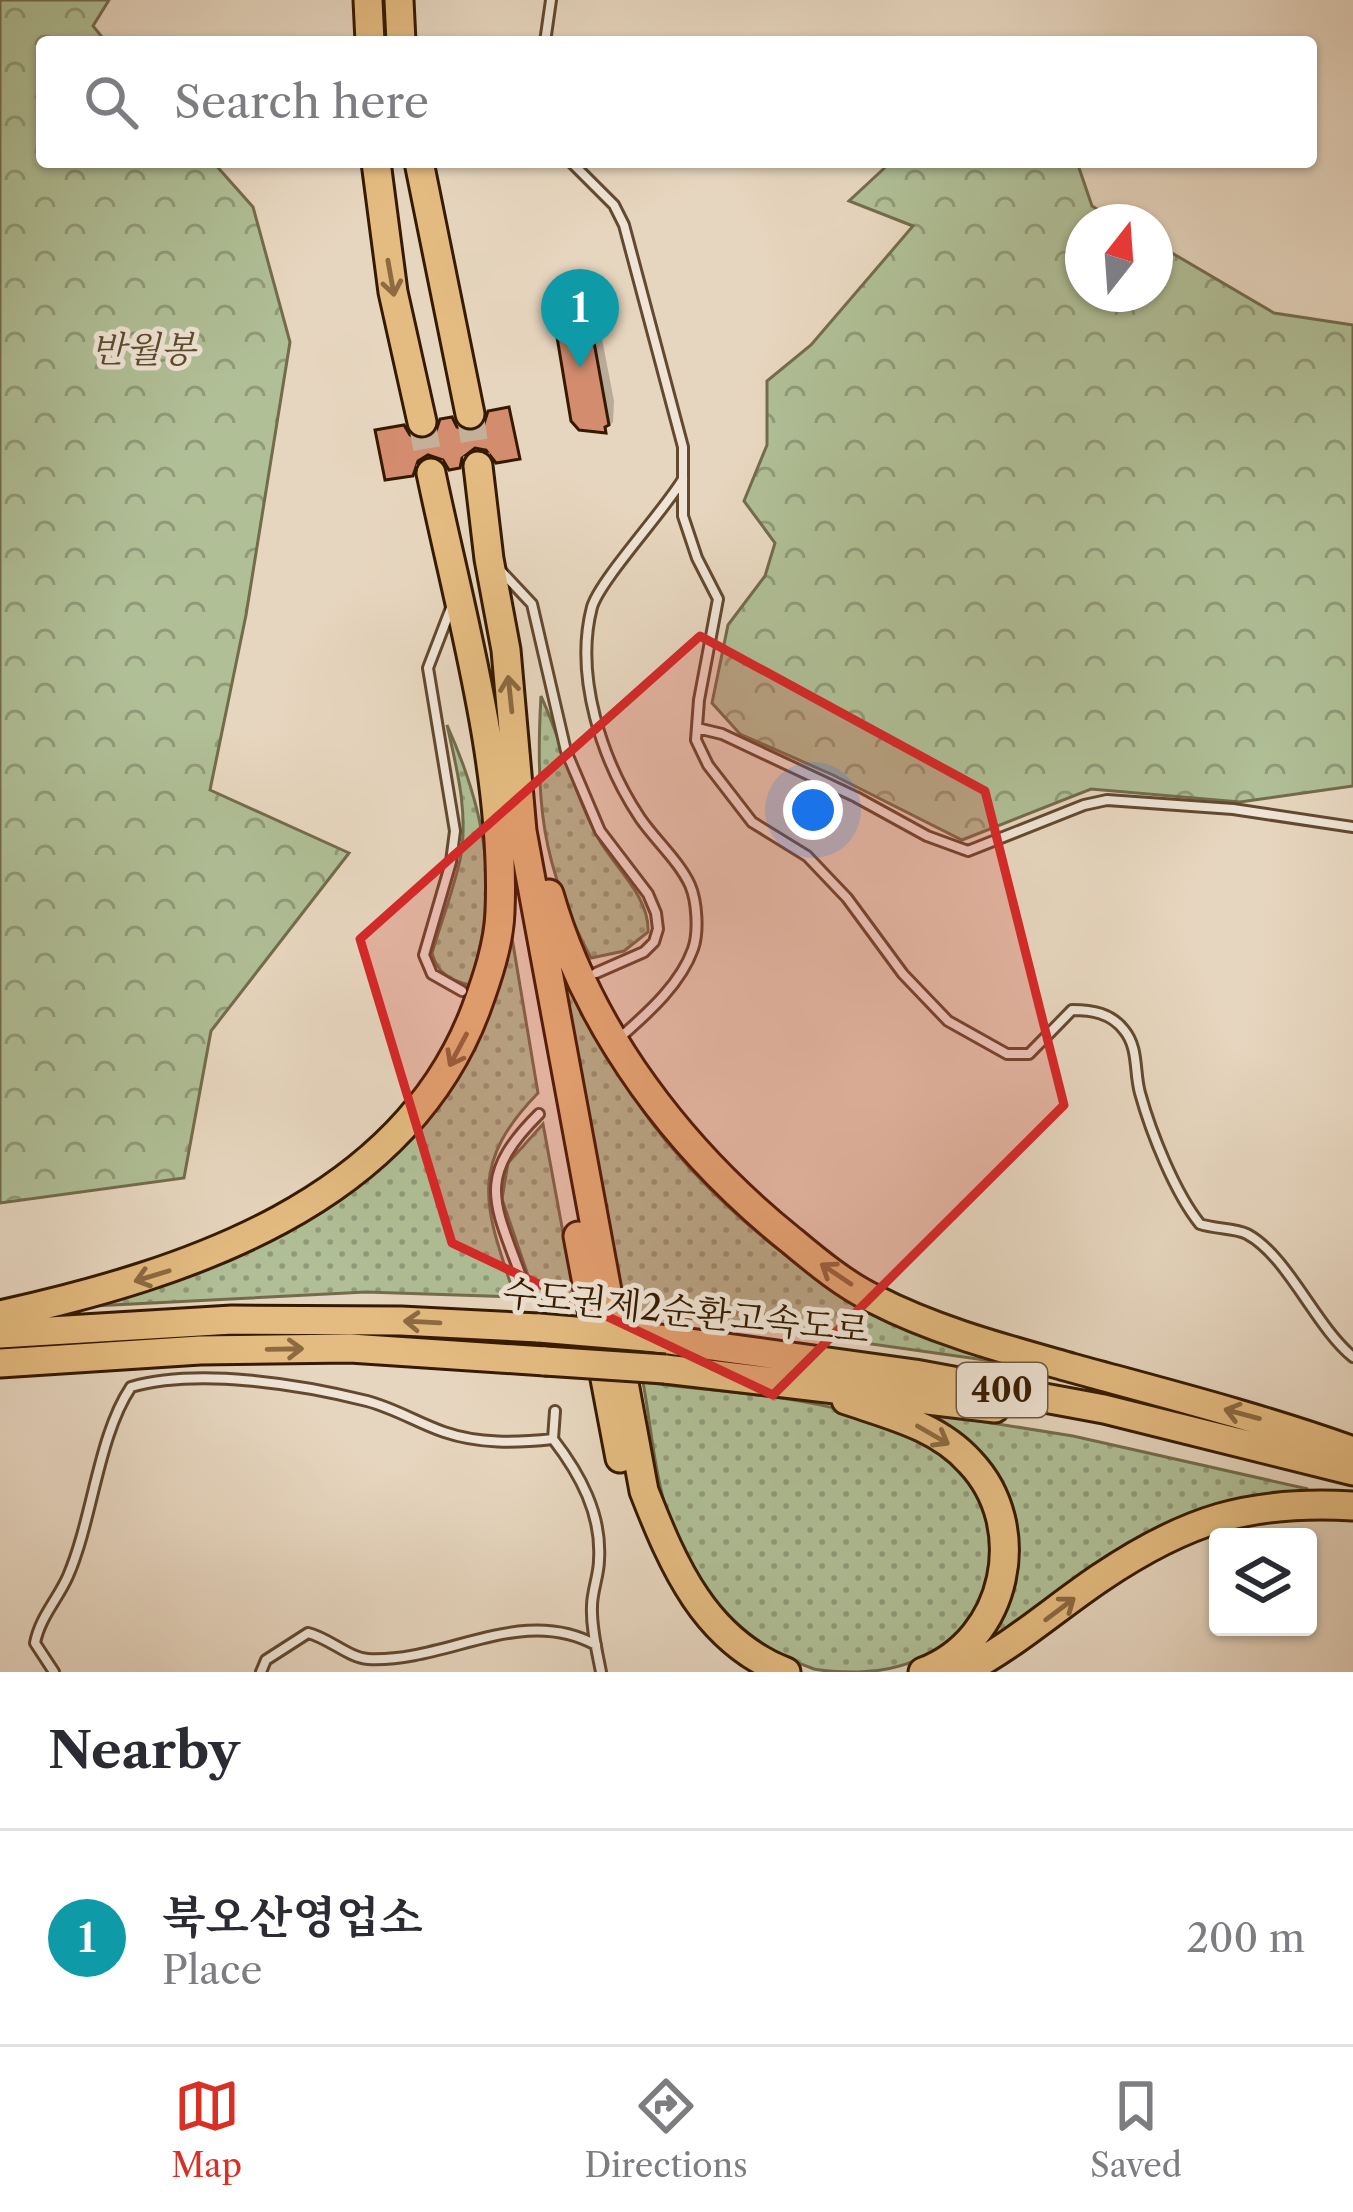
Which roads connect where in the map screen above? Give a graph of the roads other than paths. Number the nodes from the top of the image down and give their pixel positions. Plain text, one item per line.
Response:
1 (399, 0) edge
2 (551, 0) edge
3 (401, 36) edge
4 (546, 36) edge
5 (377, 168) edge
6 (420, 168) edge
7 (577, 168) edge
8 (470, 414) tunnel mouth
9 (422, 422) tunnel mouth
10 (478, 466) tunnel mouth
11 (431, 473) tunnel mouth
12 (684, 478) junction
13 (489, 559) junction
14 (457, 596) junction
15 (697, 728) junction
16 (510, 813) junction
17 (1353, 826) edge
18 (596, 973) dead end
19 (462, 991) dead end
20 (624, 1034) dead end
21 (539, 1114) dead end
22 (522, 1279) dead end
23 (0, 1315) edge
24 (0, 1334) edge
25 (1353, 1357) edge
26 (0, 1363) edge
27 (785, 1380) junction
28 (554, 1411) dead end
29 (553, 1439) junction
30 (1353, 1451) edge
31 (1353, 1471) edge
32 (1353, 1489) edge
33 (1353, 1506) edge
34 (596, 1645) junction
35 (54, 1672) edge
36 (261, 1672) edge
37 (601, 1672) edge
38 (753, 1672) edge
39 (786, 1672) edge
40 (923, 1672) edge
41 (962, 1672) edge

1 - 3 highway
2 - 4 lane
5 -> 9 highway
6 - 8 highway
7 - 12 lane
10 - 13 highway
11 - 14 highway
12 - 15 lane
12 - 20 lane
16 -> 13 highway
13 - 18 lane
14 - 16 highway
14 - 19 lane
15 - 17 lane
15 - 25 lane
16 -> 23 highway
30 -> 16 highway
16 - 38 highway
16 - 39 highway
21 - 22 lane
31 -> 24 highway, 수도권제2순환고속도로 / 400, bridge
26 -> 27 highway, 수도권제2순환고속도로 / 400, bridge
27 - 32 highway, 수도권제2순환고속도로 / 400
27 -> 40 highway
28 - 29 lane
29 - 34 lane
29 - 35 lane
41 -> 33 highway
34 - 36 lane
34 - 37 lane

